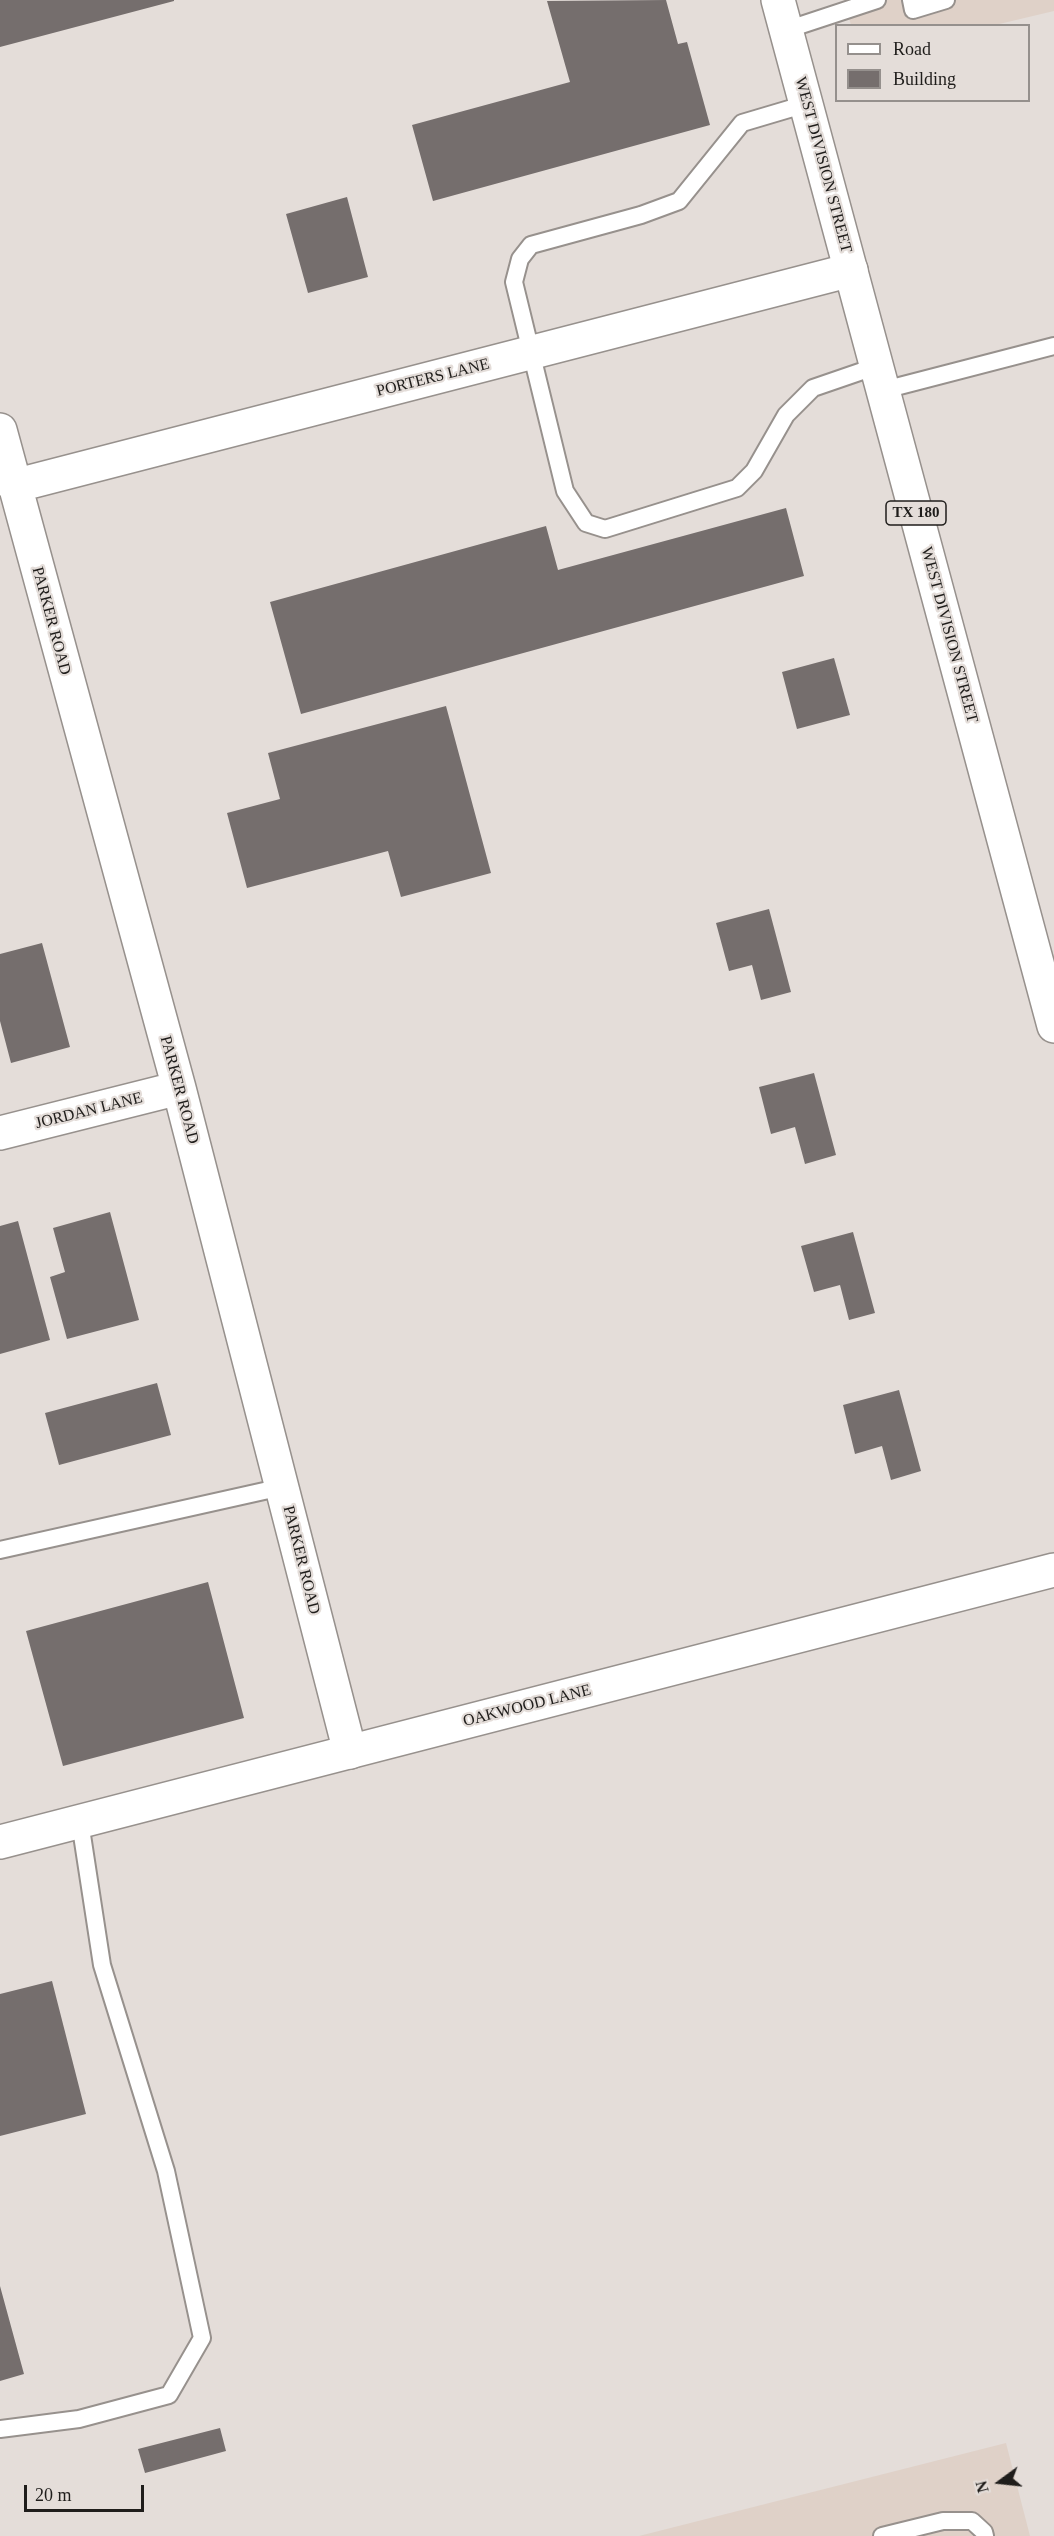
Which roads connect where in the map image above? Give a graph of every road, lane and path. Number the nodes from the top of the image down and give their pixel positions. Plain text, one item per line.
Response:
1 (877, 0) edge
2 (911, 0) edge
3 (946, 0) edge
4 (782, 15) edge
5 (806, 104) junction
6 (851, 270) junction
7 (1054, 346) edge
8 (530, 353) junction
9 (880, 378) junction
10 (0, 430) edge
11 (14, 486) junction
12 (1048, 978) edge
13 (1054, 1026) edge
14 (179, 1088) junction
15 (0, 1133) edge
16 (282, 1486) junction
17 (0, 1550) edge
18 (1054, 1570) edge
19 (350, 1752) junction
20 (80, 1821) junction
21 (0, 1842) edge
22 (0, 2429) edge
23 (882, 2536) edge
24 (986, 2536) edge

1 - 4 lane
2 - 3 lane
4 - 5 street, WEST DIVISION STREET / TX 180
5 - 6 street, WEST DIVISION STREET / TX 180
5 - 8 lane
6 - 8 street, PORTERS LANE
6 - 9 street, WEST DIVISION STREET / TX 180
7 - 9 lane
8 - 9 lane
8 - 11 street, PORTERS LANE
9 - 12 street, WEST DIVISION STREET / TX 180
10 - 11 street, PARKER ROAD
11 - 14 street, PARKER ROAD
12 - 13 street, WEST DIVISION STREET / TX 180
14 - 15 street, JORDAN LANE
14 - 16 street, PARKER ROAD
16 - 17 lane
16 - 19 street, PARKER ROAD
18 - 19 street, OAKWOOD LANE
19 - 20 street, OAKWOOD LANE
20 - 21 street, OAKWOOD LANE
20 - 22 lane
23 - 24 lane

